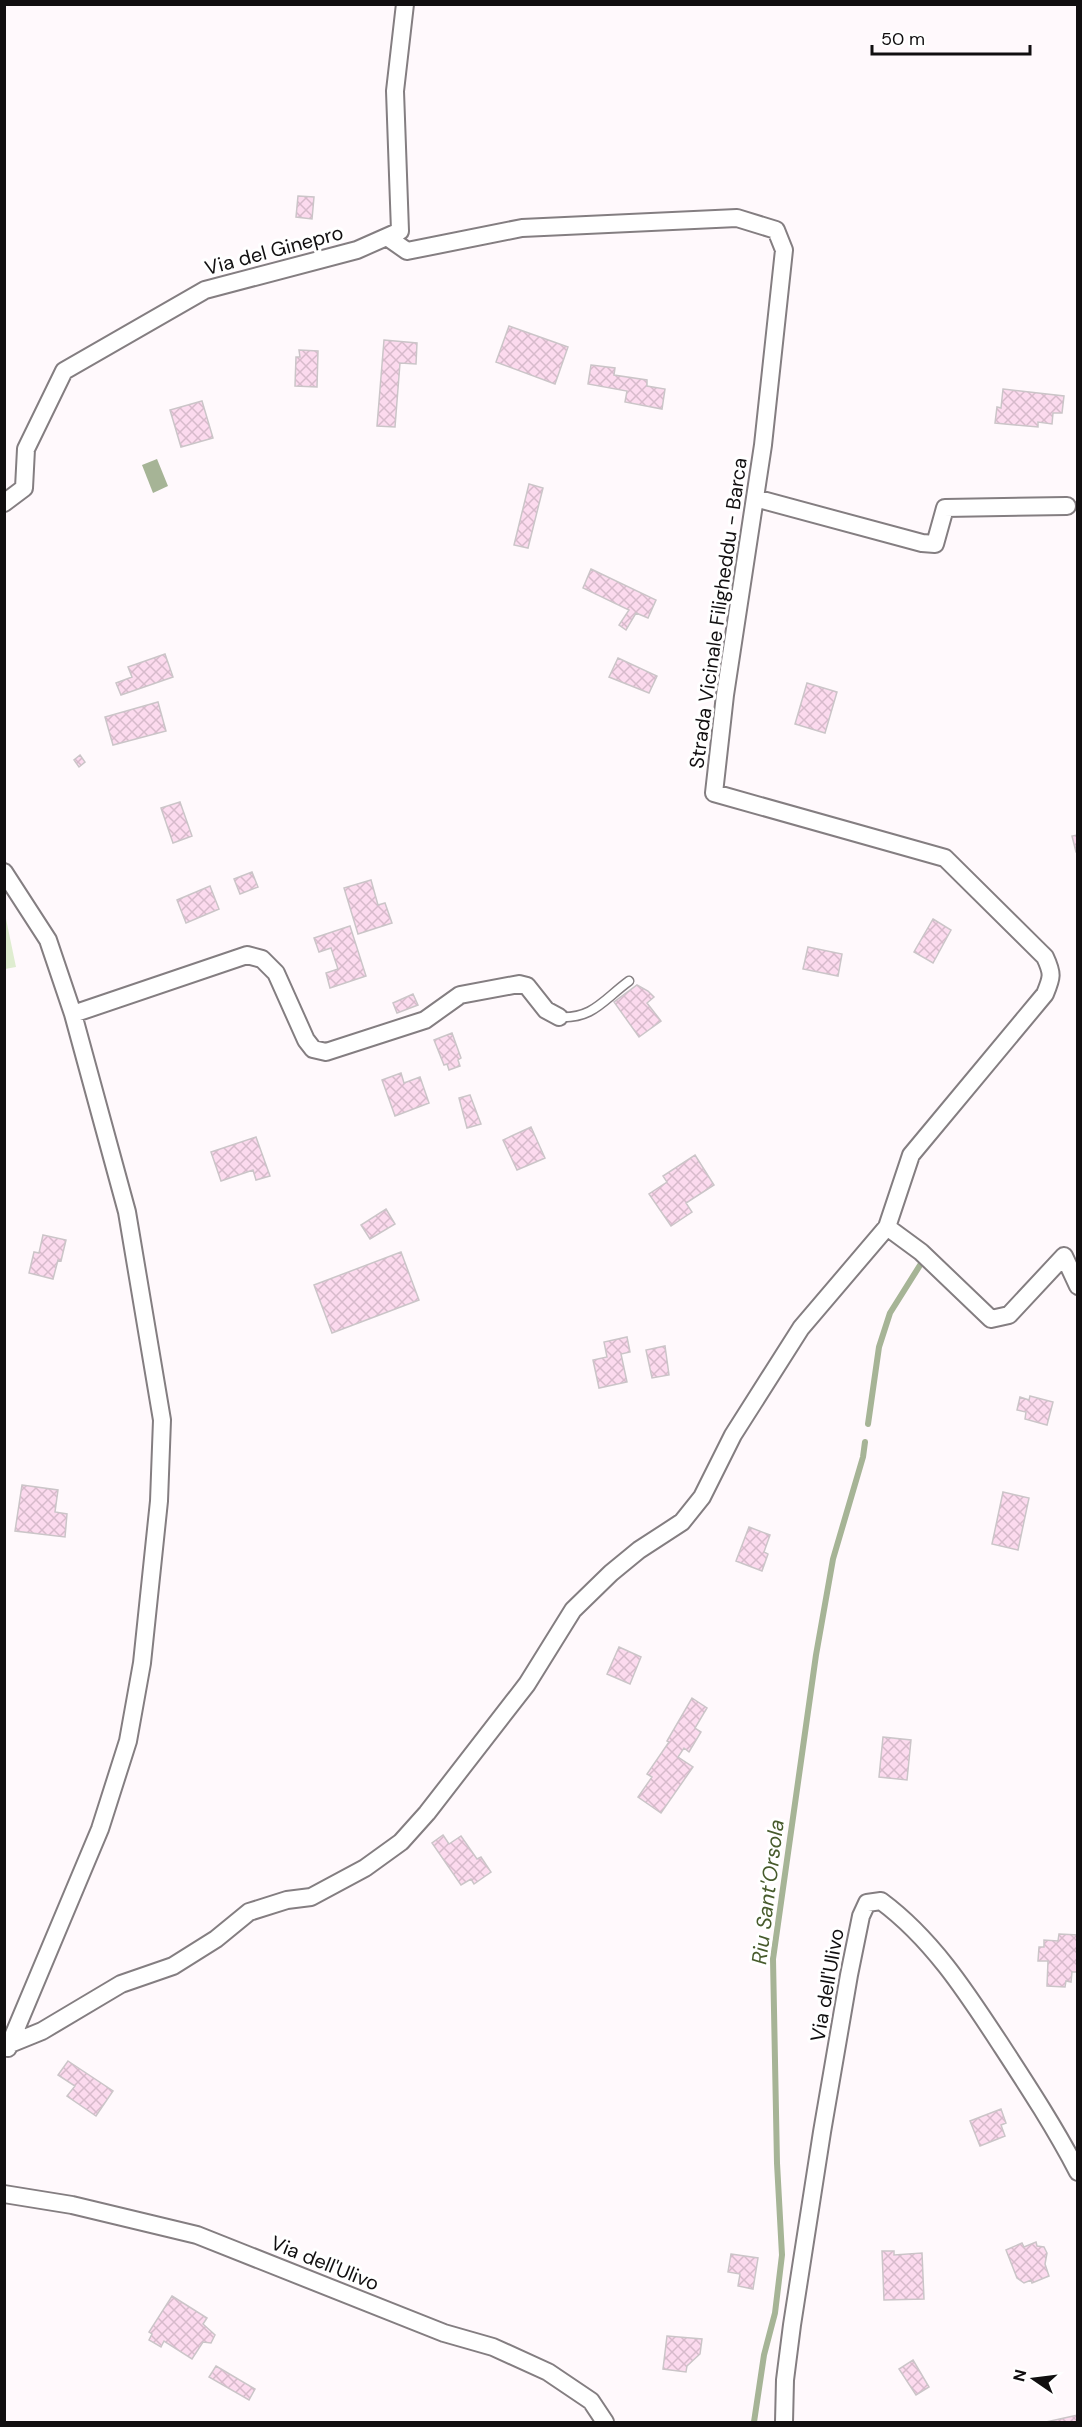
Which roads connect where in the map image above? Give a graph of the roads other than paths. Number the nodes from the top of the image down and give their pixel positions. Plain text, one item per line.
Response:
1 (405, 4) edge
2 (387, 237) junction
3 (755, 498) junction
4 (4, 503) edge
5 (1067, 506) dead end
6 (4, 872) edge
7 (629, 981) dead end
8 (73, 1014) junction
9 (559, 1017) joint
10 (887, 1227) junction
11 (1077, 1286) edge
12 (7, 2049) edge
13 (1077, 2172) edge
14 (4, 2194) edge
15 (606, 2422) edge
16 (784, 2422) edge

1 - 2 street
2 - 3 street, Strada Vicinale Filigheddu - Barca
2 - 4 street, Via del Ginepro
3 - 5 street
3 - 10 street, Strada Vicinale Filigheddu - Barca
6 - 8 street
7 - 9 lane
8 - 9 street
8 - 12 street
10 - 11 street
10 - 12 street, Strada Vicinale Filigheddu - Barca
13 - 16 street, Via dell'Ulivo
14 - 15 street, Via dell'Ulivo

